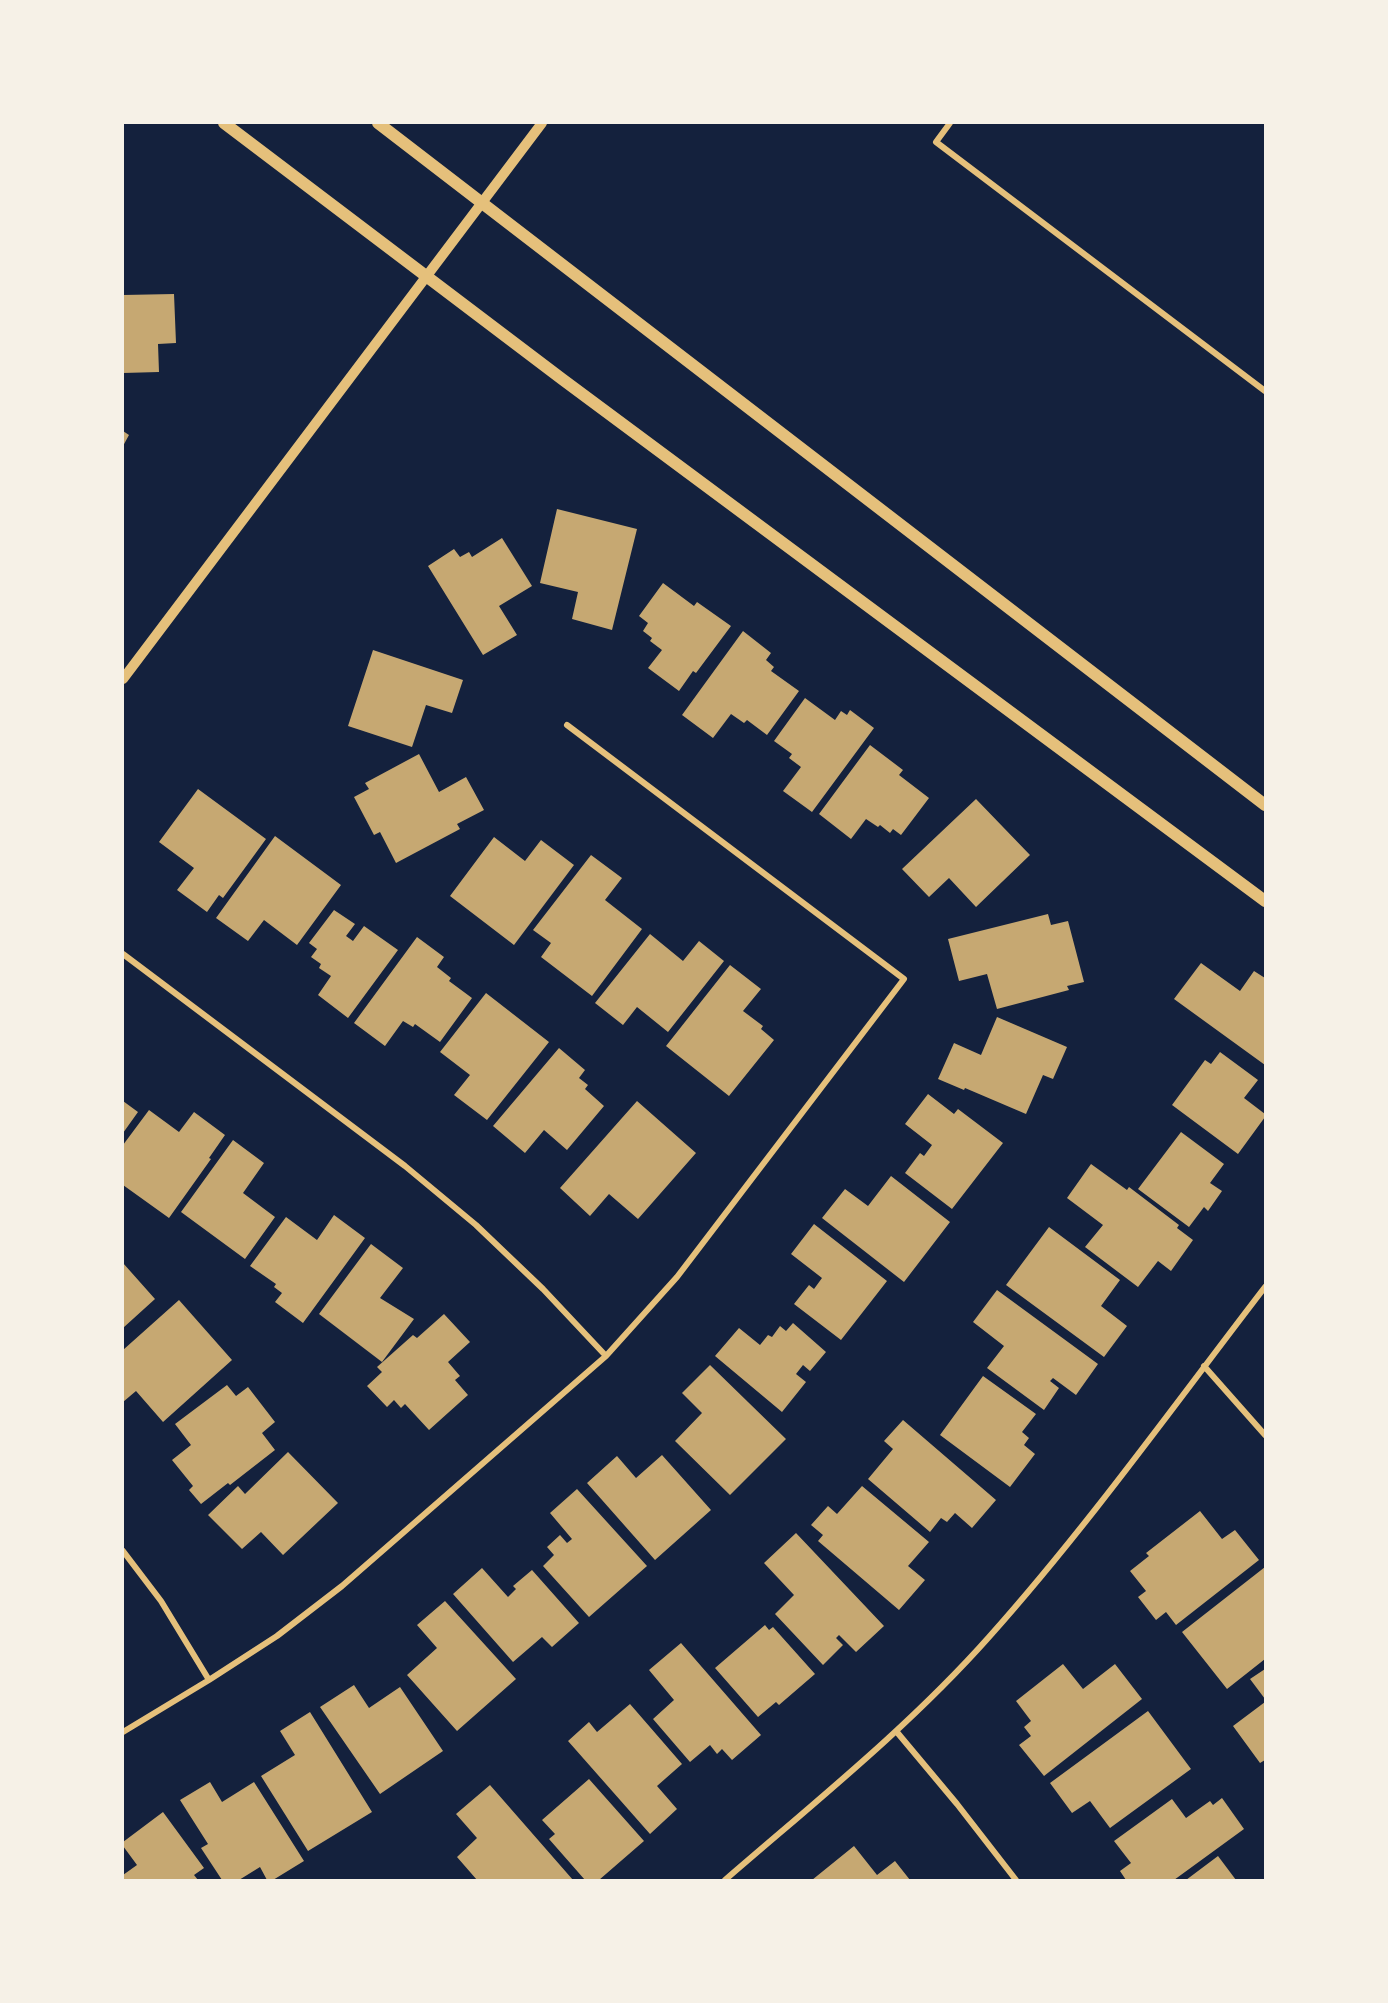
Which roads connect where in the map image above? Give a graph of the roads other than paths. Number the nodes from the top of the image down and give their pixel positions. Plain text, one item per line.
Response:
1 (224, 123) edge
2 (378, 123) edge
3 (542, 123) edge
4 (950, 123) edge
5 (482, 203) junction
6 (426, 277) junction
7 (1265, 391) edge
8 (123, 680) edge
9 (567, 725) dead end
10 (1265, 805) edge
11 (1265, 901) edge
12 (123, 954) edge
13 (1265, 1287) edge
14 (606, 1356) junction
15 (1204, 1366) junction
16 (1265, 1435) edge
17 (123, 1551) edge
18 (209, 1680) junction
19 (896, 1731) junction
20 (123, 1732) edge
21 (725, 1880) edge
22 (1016, 1880) edge

1 - 6 main road
2 - 5 main road
3 - 5 street
4 - 7 street
5 - 6 street
5 - 10 main road
6 - 8 street
6 - 11 main road
9 - 14 street
12 - 14 street
13 - 15 street
14 - 18 street
15 - 16 street
15 - 19 street
17 - 18 street
18 - 20 street
19 - 21 street
19 - 22 street

